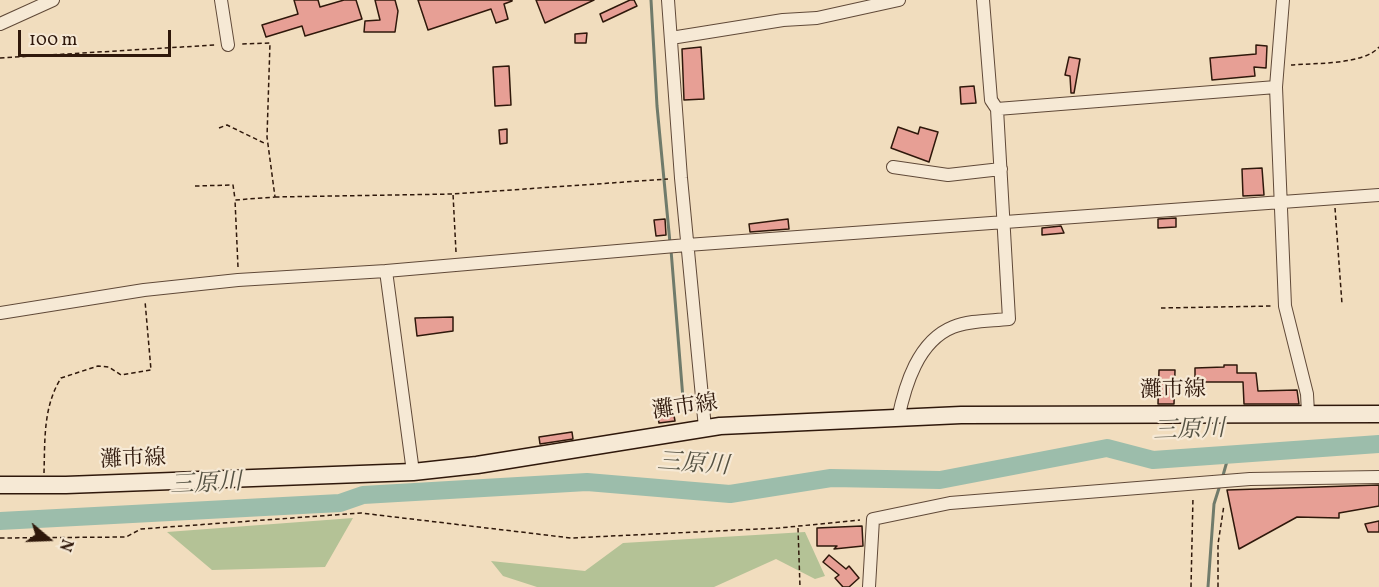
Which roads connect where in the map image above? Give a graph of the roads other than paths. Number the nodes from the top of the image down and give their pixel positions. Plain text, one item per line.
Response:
1 (53, 0) edge
2 (221, 0) edge
3 (669, 0) edge
4 (899, 0) edge
5 (983, 0) edge
6 (1283, 0) edge
7 (0, 24) edge
8 (671, 38) junction
9 (228, 45) road end
10 (1276, 87) junction
11 (997, 108) junction
12 (893, 167) dead end
13 (1001, 169) junction
14 (1379, 195) edge
15 (1282, 202) junction
16 (1003, 222) junction
17 (687, 245) junction
18 (386, 271) junction
19 (0, 313) edge
20 (1308, 413) junction
21 (1379, 414) edge
22 (898, 419) junction
23 (705, 428) junction
24 (413, 472) junction
25 (1379, 477) edge
26 (0, 485) edge
27 (869, 587) edge

1 - 7 street
2 - 9 street
3 - 8 street
4 - 8 street
5 - 11 street
6 - 10 street
8 - 17 street
10 - 11 street
10 - 15 street
11 - 13 street
12 - 13 street
13 - 16 street
14 - 15 street
15 - 16 street
15 - 20 street
16 - 17 street
16 - 22 street
17 - 18 street
17 - 23 street
18 - 19 street
18 - 24 street
20 - 21 main road, 灘市線
20 - 22 main road, 灘市線
22 - 23 main road, 灘市線
23 - 24 main road, 灘市線
24 - 26 main road, 灘市線
25 - 27 street

